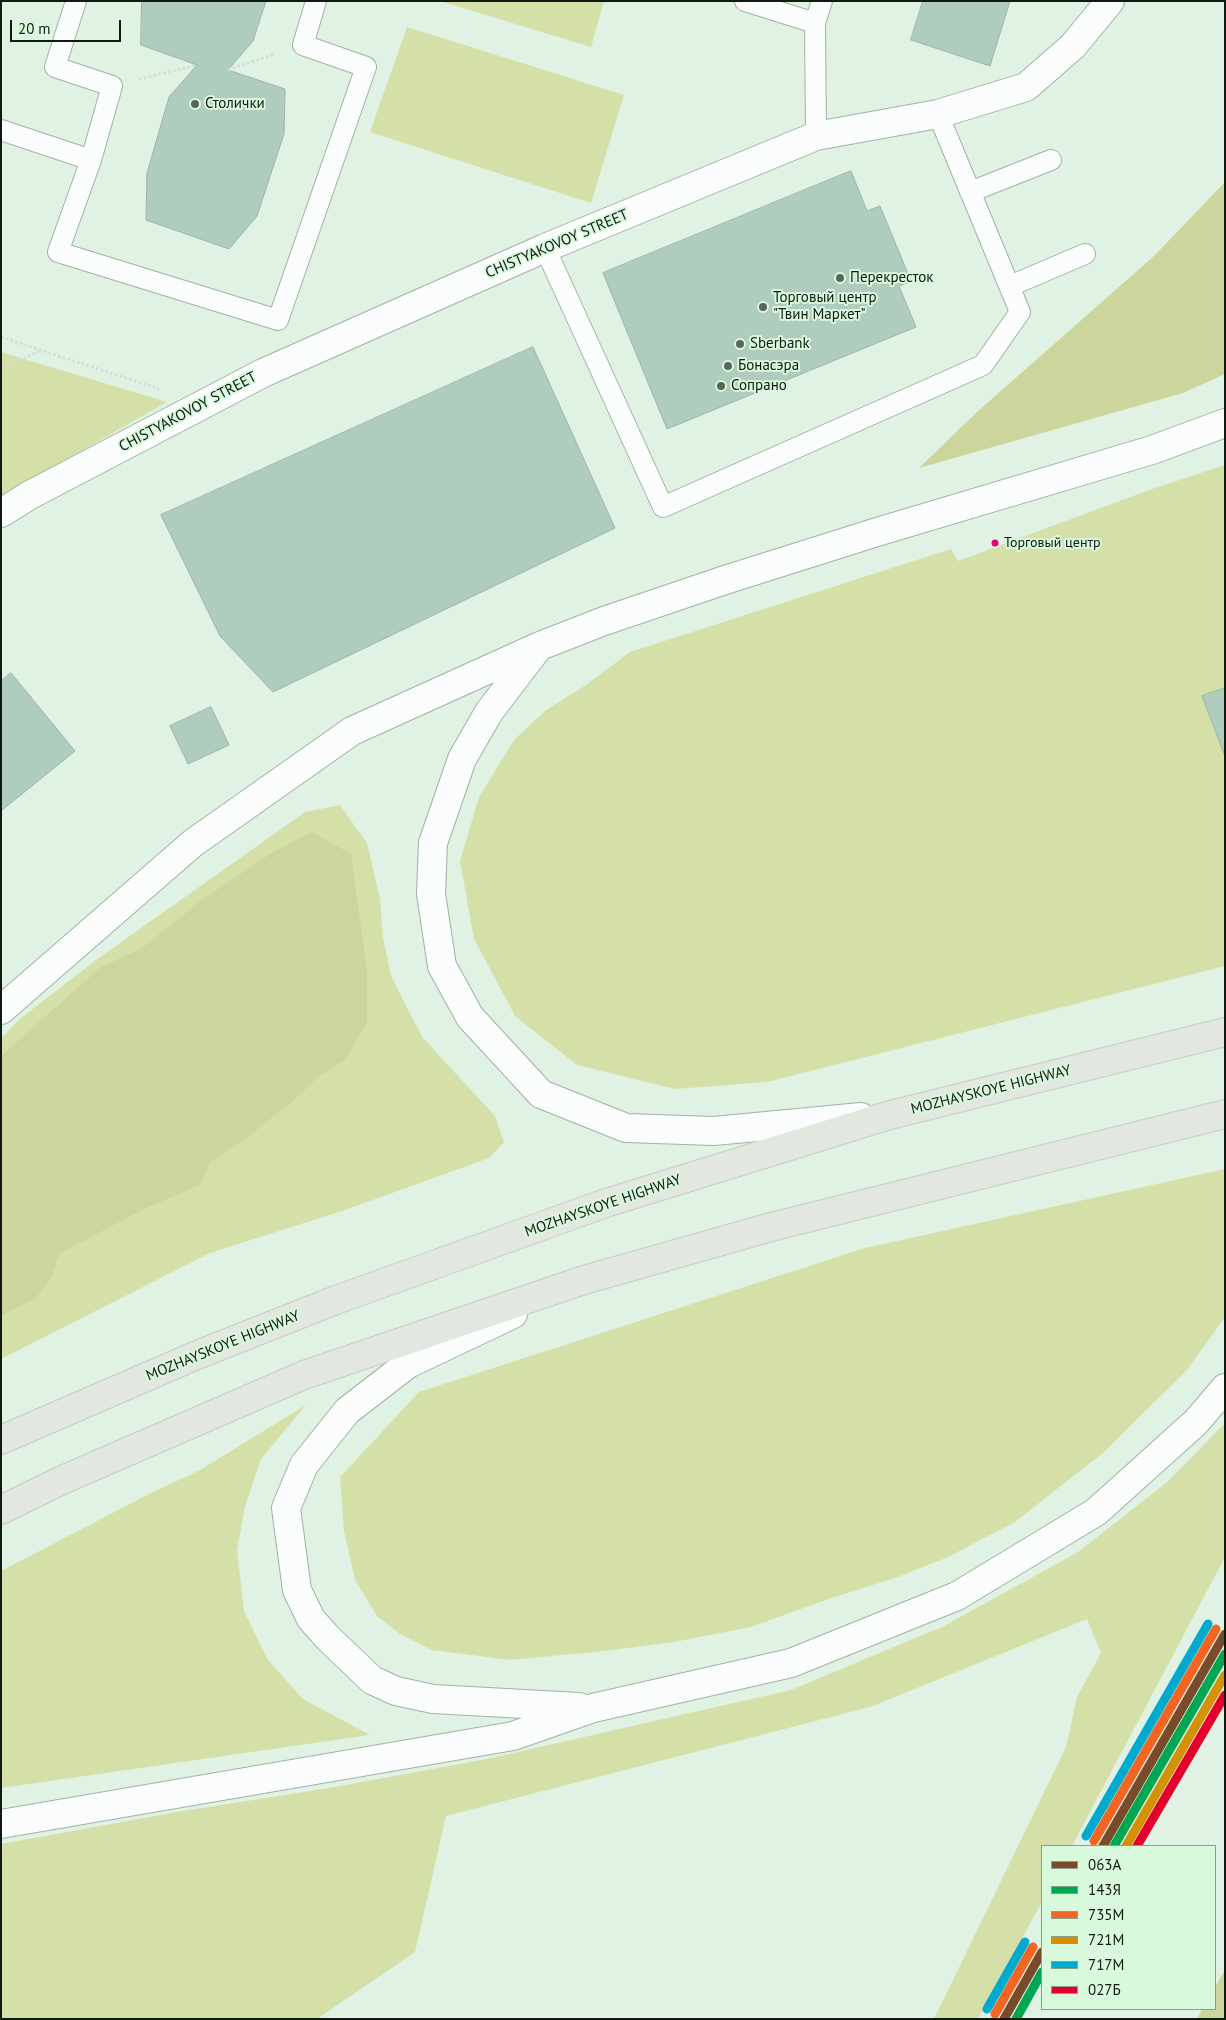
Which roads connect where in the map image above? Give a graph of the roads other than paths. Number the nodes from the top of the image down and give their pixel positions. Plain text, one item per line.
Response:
1 (76, 1) edge
2 (316, 1) edge
3 (744, 1) edge
4 (822, 1) edge
5 (1110, 1) edge
6 (815, 23) junction
7 (938, 114) junction
8 (1, 130) edge
9 (816, 136) junction
10 (91, 160) junction
11 (1051, 160) dead end
12 (970, 192) junction
13 (545, 248) junction
14 (1085, 254) dead end
15 (1010, 286) junction
16 (1225, 423) edge
17 (1, 514) edge
18 (540, 646) junction
19 (1, 1010) edge
20 (1225, 1032) edge
21 (890, 1114) junction
22 (1225, 1114) edge
23 (584, 1280) junction
24 (1225, 1388) edge
25 (1, 1440) edge
26 (1, 1510) edge
27 (593, 1708) junction
28 (1, 1824) edge

1 - 10 lane
2 - 10 lane
3 - 6 lane
4 - 6 lane
5 - 7 street, CHISTYAKOVOY STREET
6 - 9 lane
7 - 9 street, CHISTYAKOVOY STREET
7 - 12 lane
8 - 10 lane
9 - 13 street, CHISTYAKOVOY STREET
11 - 12 lane
12 - 15 lane
13 - 15 lane
13 - 17 street, CHISTYAKOVOY STREET
14 - 15 lane
16 - 18 street
18 - 19 street
18 - 21 street
20 - 21 main road, MOZHAYSKOYE HIGHWAY
21 - 25 main road, MOZHAYSKOYE HIGHWAY
22 - 23 main road
23 - 26 main road
23 - 27 street
24 - 27 street
27 - 28 street

